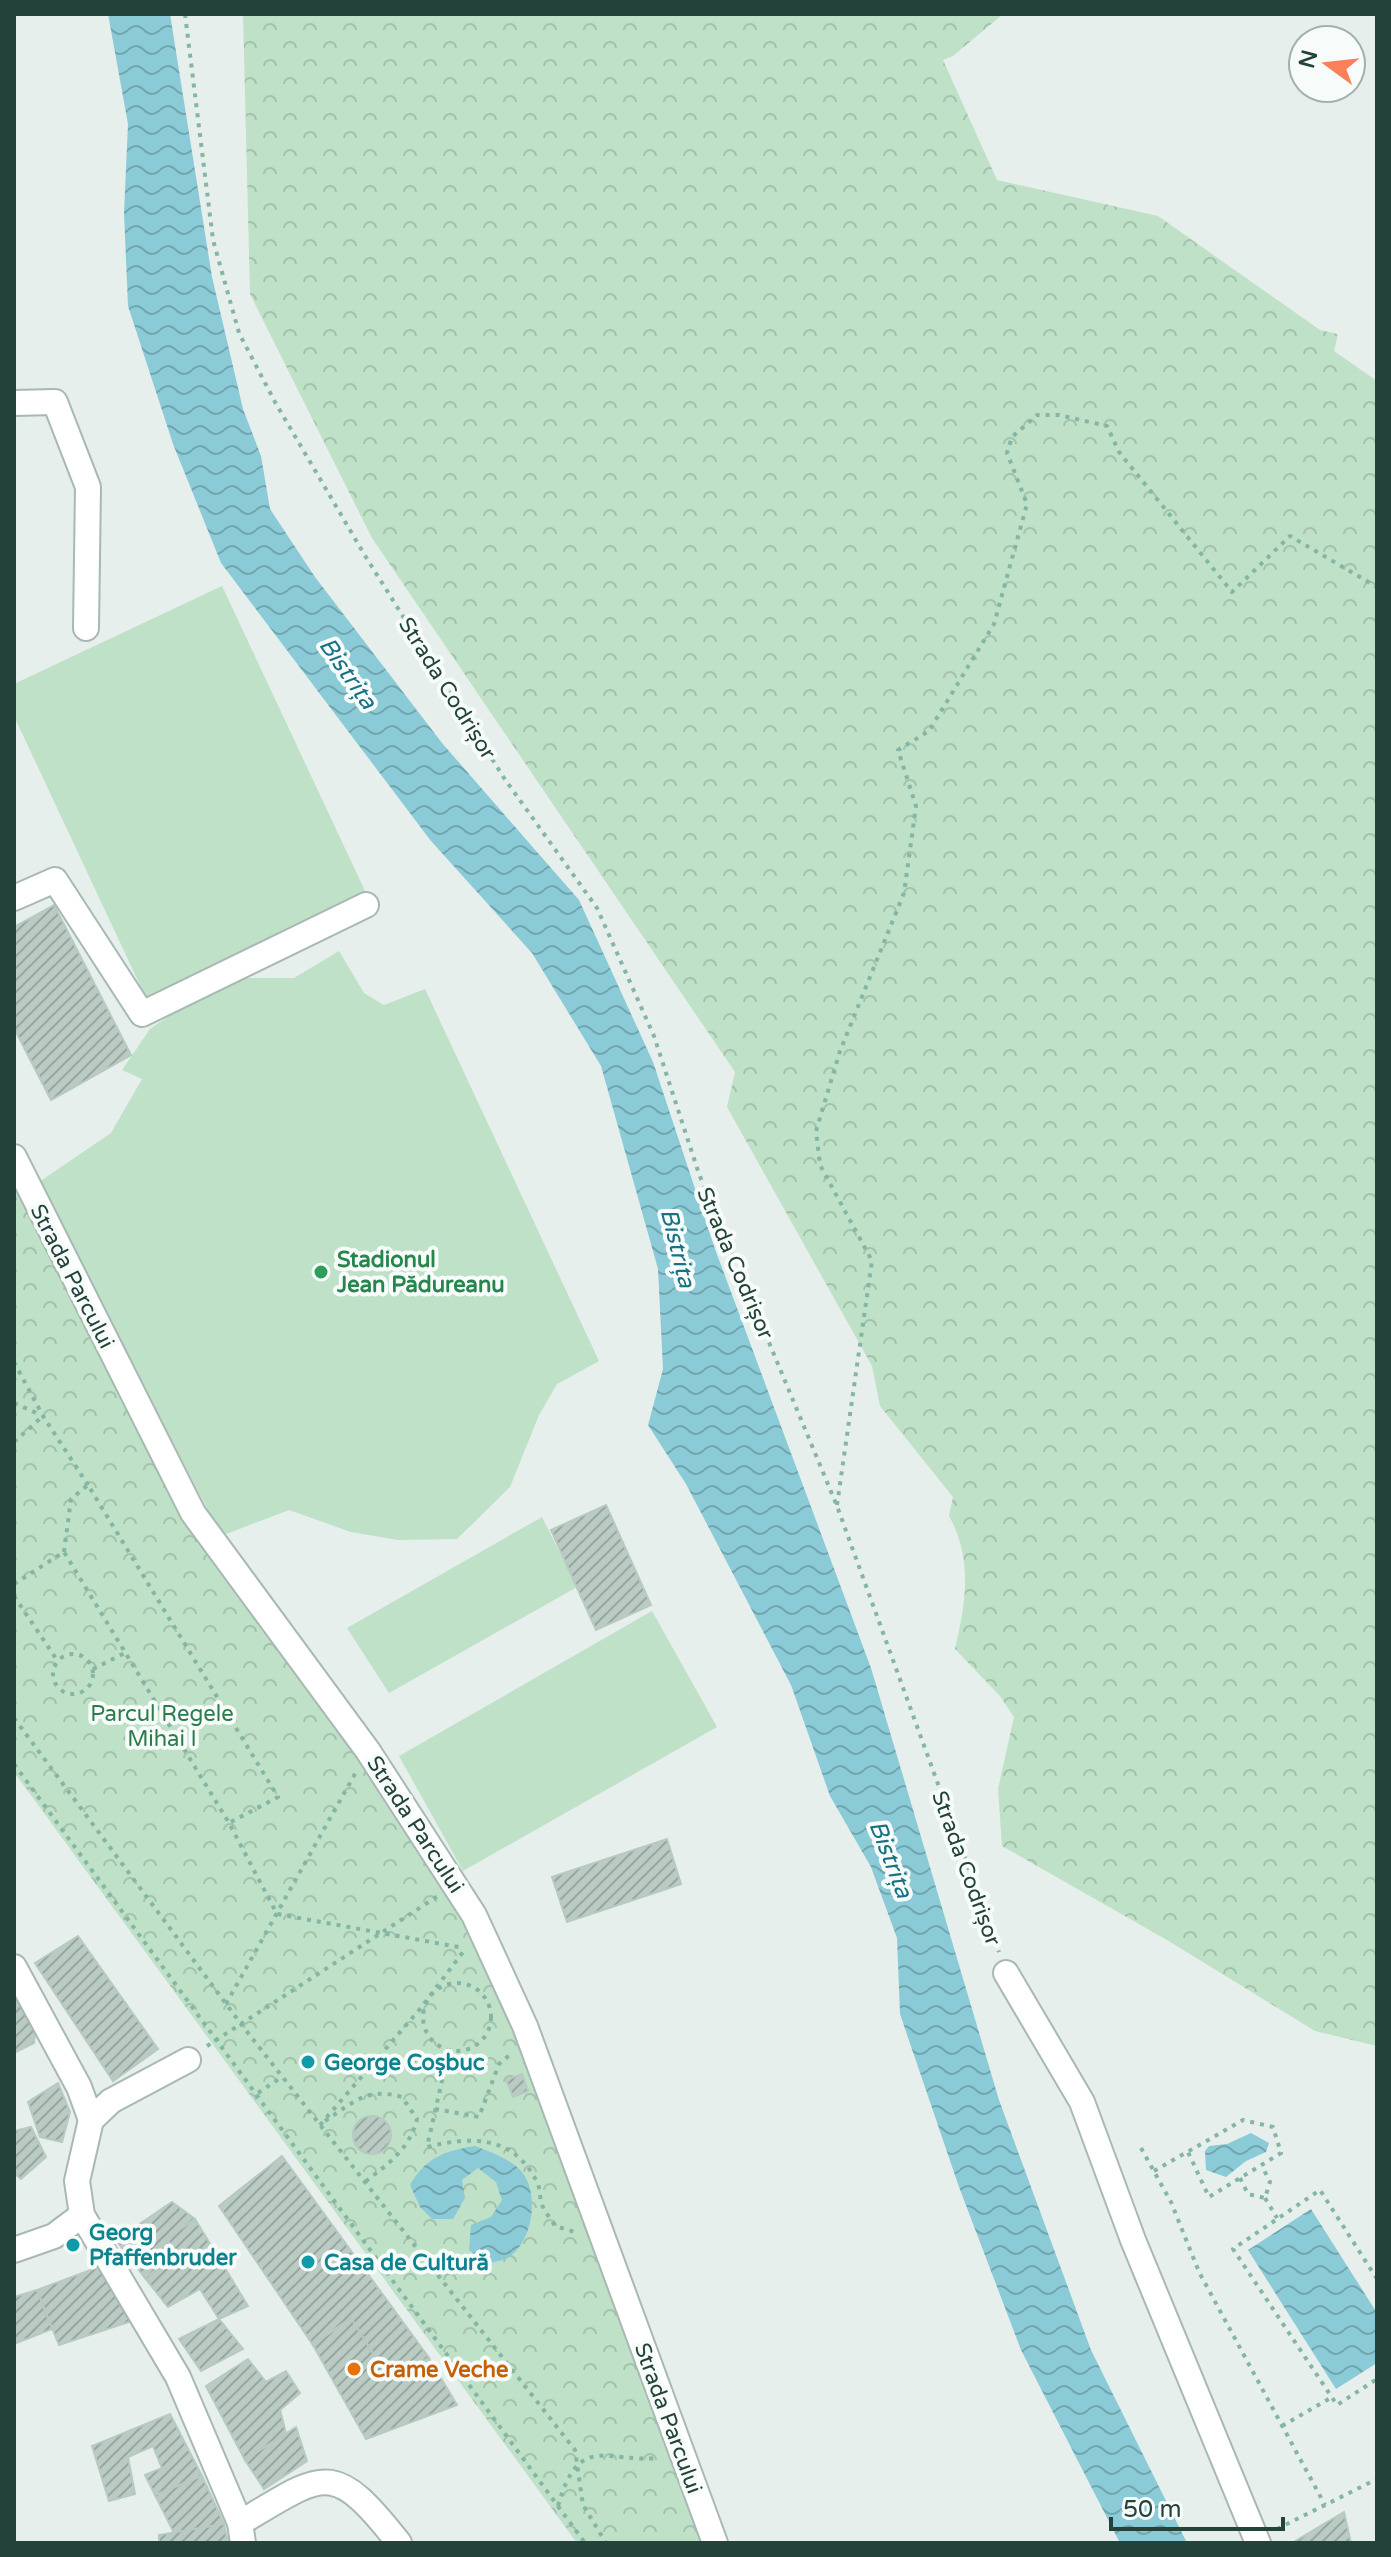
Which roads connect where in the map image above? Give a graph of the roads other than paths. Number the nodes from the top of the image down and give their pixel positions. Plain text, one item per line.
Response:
1 (14, 403) edge
2 (86, 628) dead end
3 (14, 898) edge
4 (366, 905) dead end
5 (14, 1157) edge
6 (14, 1967) edge
7 (1006, 1973) road end
8 (188, 2060) dead end
9 (91, 2120) junction
10 (82, 2215) junction
11 (14, 2250) edge
12 (241, 2533) edge
13 (1258, 2541) edge
14 (399, 2543) edge
15 (715, 2543) edge

1 - 2 street
3 - 4 street
5 - 15 street, Strada Parcului
6 - 9 street
7 - 13 street, Strada Codrișor
8 - 9 street
9 - 10 street
10 - 11 street
10 - 12 street
12 - 14 street

